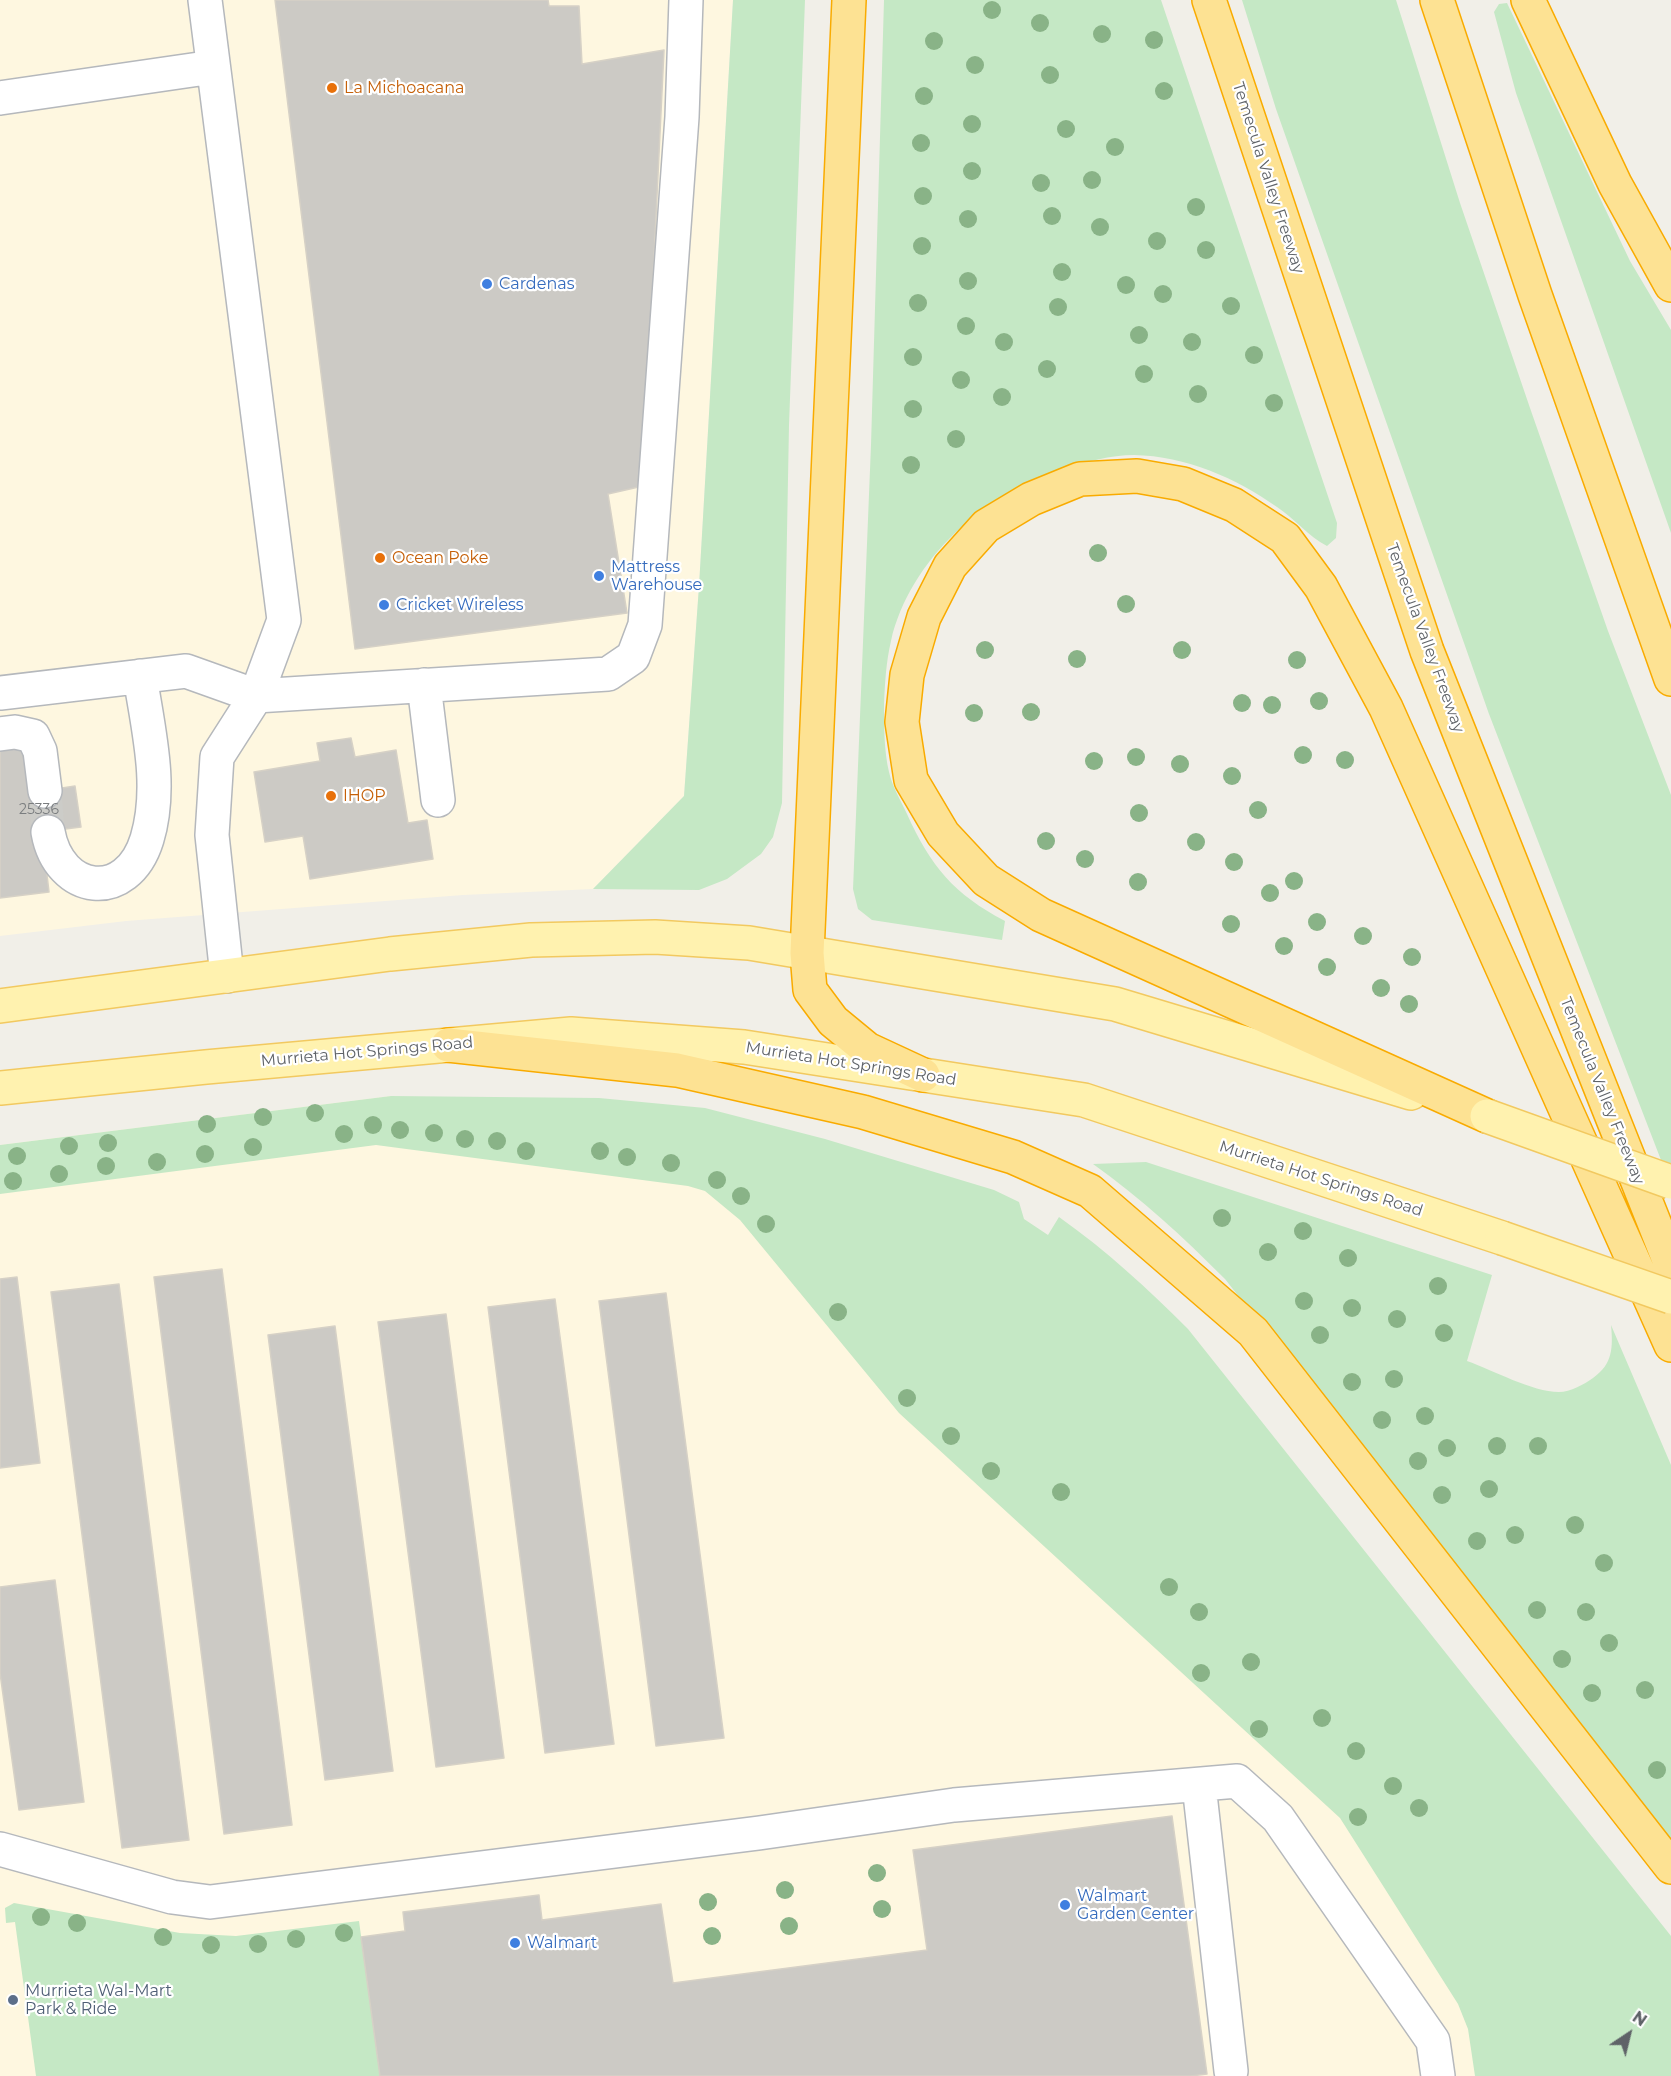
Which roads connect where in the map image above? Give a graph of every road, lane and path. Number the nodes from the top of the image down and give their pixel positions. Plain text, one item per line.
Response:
1 (205, 0) edge
2 (686, 0) edge
3 (849, 0) edge
4 (1209, 0) edge
5 (1437, 0) edge
6 (1528, 0) edge
7 (213, 67) junction
8 (0, 98) edge
9 (1671, 285) edge
10 (140, 676) junction
11 (1671, 679) edge
12 (424, 685) junction
13 (0, 693) edge
14 (256, 696) junction
15 (0, 734) edge
16 (45, 791) tunnel mouth
17 (438, 800) dead end
18 (48, 832) tunnel mouth
19 (807, 953) junction
20 (227, 976) junction
21 (0, 1006) edge
22 (448, 1045) junction
23 (923, 1075) junction
24 (0, 1089) edge
25 (1487, 1116) junction
26 (1671, 1182) edge
27 (1671, 1265) edge
28 (1671, 1297) edge
29 (1671, 1345) edge
30 (1199, 1785) junction
31 (1, 1845) edge
32 (1671, 1867) edge
33 (1231, 2071) dead end
34 (1438, 2076) edge

1 - 7 lane
2 - 12 lane
3 - 19 highway
4 - 27 highway, Temecula Valley Freeway
5 - 11 highway
6 - 9 highway
7 - 8 lane
7 - 14 lane
10 - 13 lane
10 - 14 lane
10 - 18 lane
12 - 14 lane
12 - 17 lane
14 - 20 lane
15 - 16 lane
19 - 20 main road
19 - 23 highway
19 - 25 main road
20 - 21 main road
22 - 23 main road, Murrieta Hot Springs Road
22 - 24 main road, Murrieta Hot Springs Road
22 - 32 highway
23 - 28 main road, Murrieta Hot Springs Road, bridge
25 - 26 main road, bridge
25 - 29 highway
30 - 31 lane
30 - 33 lane
30 - 34 lane

